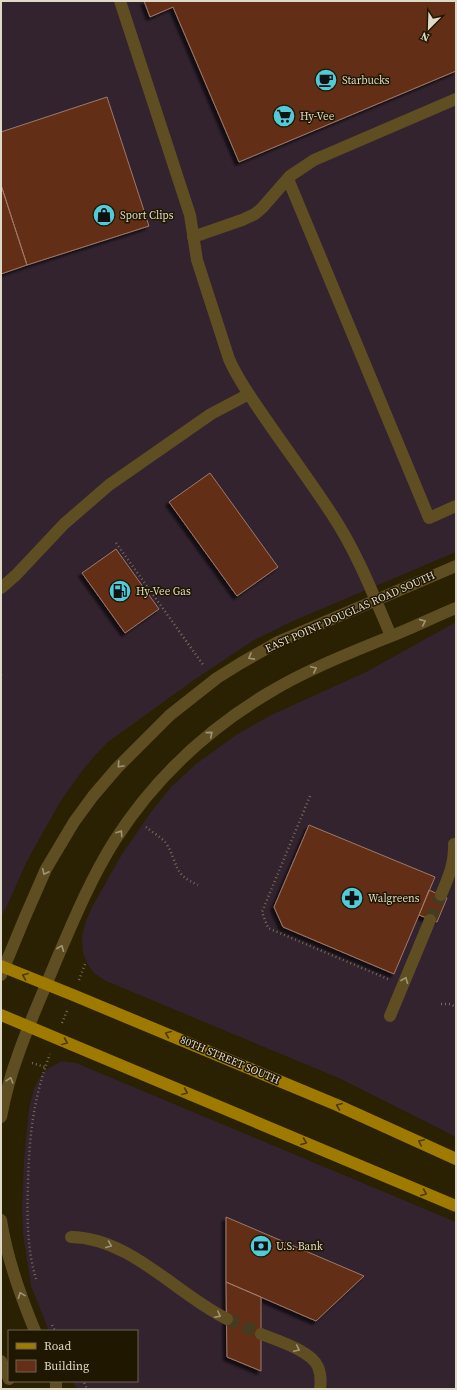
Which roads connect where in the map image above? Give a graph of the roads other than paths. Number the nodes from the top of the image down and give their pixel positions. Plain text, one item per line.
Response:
1 (120, 1) edge
2 (456, 99) edge
3 (288, 179) junction
4 (193, 237) junction
5 (249, 394) junction
6 (456, 506) edge
7 (456, 566) edge
8 (1, 588) edge
9 (376, 601) junction
10 (456, 608) edge
11 (391, 636) junction
12 (454, 844) dead end
13 (440, 895) tunnel mouth
14 (430, 920) tunnel mouth
15 (2, 970) edge
16 (46, 984) junction
17 (1, 1016) edge
18 (390, 1016) dead end
19 (29, 1027) junction
20 (1, 1118) edge
21 (456, 1159) edge
22 (456, 1206) edge
23 (1, 1220) edge
24 (71, 1237) dead end
25 (227, 1319) tunnel mouth
26 (35, 1330) edge
27 (261, 1334) tunnel mouth
28 (1, 1361) edge
29 (8, 1378) edge
30 (320, 1389) edge

1 - 4 street
2 - 3 street
3 - 4 street
3 - 6 street
4 - 5 street
5 - 8 street
5 - 9 street
7 - 9 street, EAST POINT DOUGLAS ROAD SOUTH
9 - 11 street
9 -> 15 street, EAST POINT DOUGLAS ROAD SOUTH
11 -> 10 street
16 -> 11 street
12 - 13 street
18 -> 14 street
16 -> 15 main road, 80TH STREET SOUTH
16 - 19 street
21 -> 16 main road, 80TH STREET SOUTH
17 - 19 main road
20 -> 19 street
19 -> 22 main road
26 -> 23 street
24 -> 25 street
27 -> 30 street
28 - 29 street

